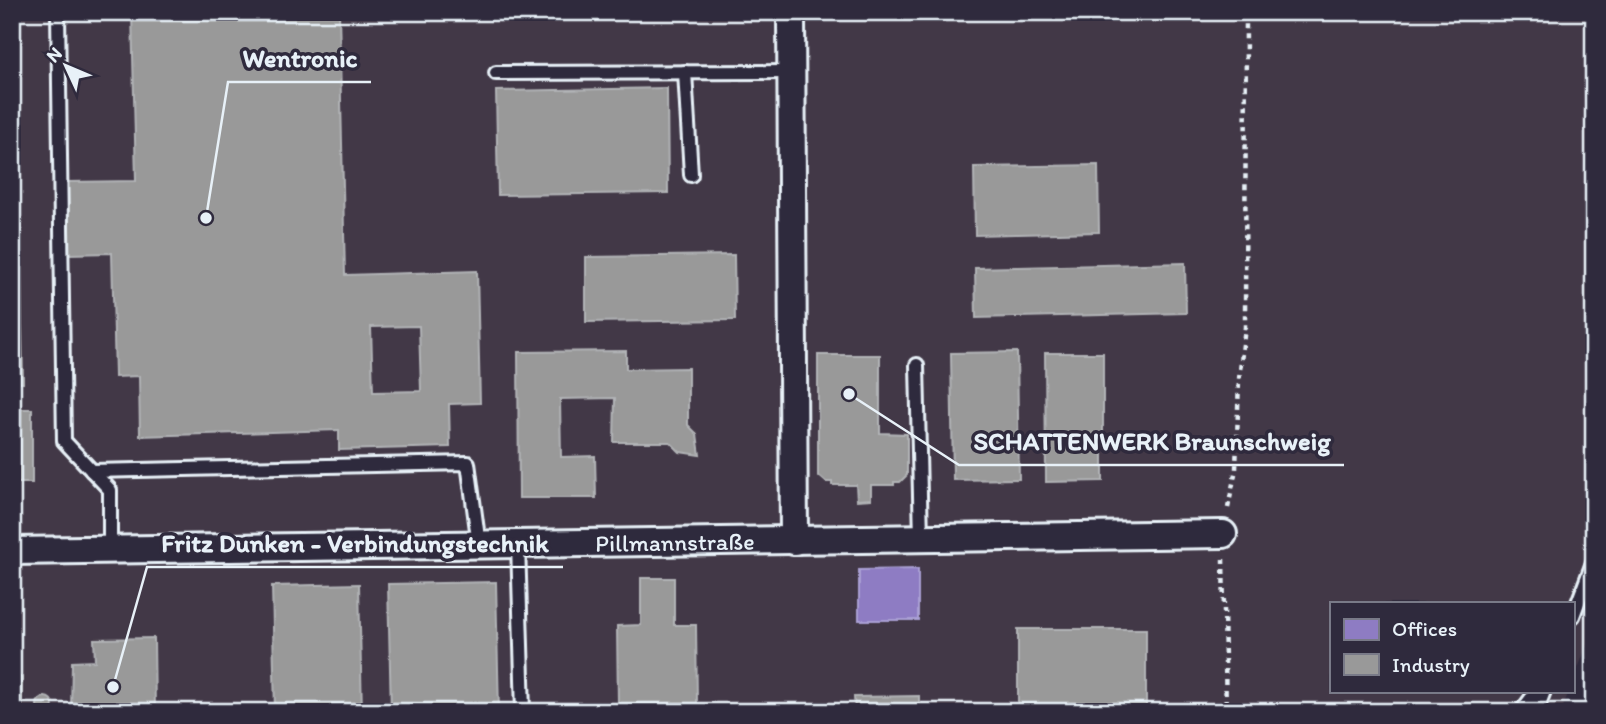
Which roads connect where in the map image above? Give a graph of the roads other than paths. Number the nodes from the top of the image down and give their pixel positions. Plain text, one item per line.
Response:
1 (58, 12) edge
2 (791, 12) edge
3 (685, 72) junction
4 (791, 72) junction
5 (496, 73) dead end
6 (691, 175) dead end
7 (917, 365) dead end
8 (92, 471) junction
9 (1223, 534) road end
10 (921, 539) junction
11 (794, 541) junction
12 (518, 544) junction
13 (479, 545) junction
14 (110, 550) junction
15 (12, 551) edge
16 (1592, 564) edge
17 (1574, 613) edge
18 (1536, 692) edge
19 (1544, 692) edge
20 (523, 712) edge
21 (1521, 712) edge
22 (1536, 712) edge

1 - 8 lane
2 - 4 street
3 - 4 lane
3 - 5 lane
3 - 6 lane
4 - 11 street
7 - 10 lane
8 - 13 lane
8 - 14 lane
9 - 10 street, Pillmannstraße
10 - 11 street, Pillmannstraße
11 - 12 street, Pillmannstraße
12 - 13 street, Pillmannstraße
12 - 20 lane
13 - 14 street, Pillmannstraße
14 - 15 street, Pillmannstraße
16 - 17 lane
18 - 21 lane
19 - 22 lane

